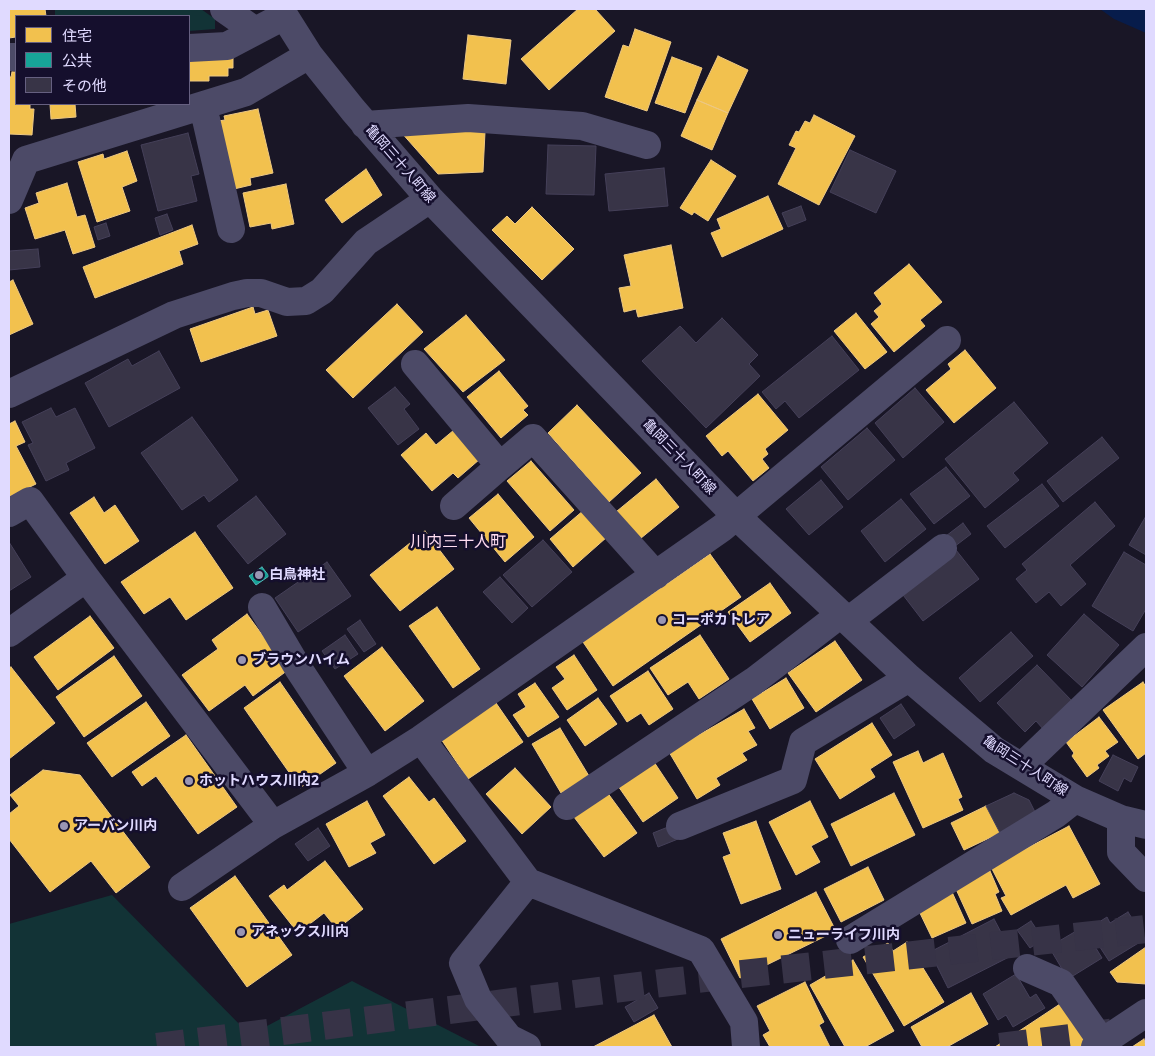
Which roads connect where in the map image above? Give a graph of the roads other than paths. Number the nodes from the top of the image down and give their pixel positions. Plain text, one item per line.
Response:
1 (224, 9) edge
2 (282, 12) edge
3 (254, 30) junction
4 (190, 48) edge
5 (309, 55) junction
6 (204, 106) junction
7 (365, 125) junction
8 (647, 145) dead end
9 (430, 198) junction
10 (9, 200) edge
11 (232, 229) dead end
12 (947, 340) dead end
13 (415, 364) dead end
14 (9, 394) edge
15 (500, 466) junction
16 (454, 506) dead end
17 (9, 513) edge
18 (736, 516) junction
19 (943, 548) dead end
20 (656, 575) junction
21 (86, 578) junction
22 (262, 607) dead end
23 (845, 618) junction
24 (9, 633) edge
25 (1146, 647) edge
26 (909, 678) junction
27 (420, 740) junction
28 (1022, 766) junction
29 (366, 773) junction
30 (1075, 799) junction
31 (567, 806) dead end
32 (1134, 822) edge
33 (273, 825) junction
34 (680, 826) dead end
35 (1146, 878) edge
36 (528, 882) junction
37 (182, 887) dead end
38 (850, 940) dead end
39 (1027, 968) dead end
40 (1146, 1013) edge
41 (1098, 1045) edge
42 (527, 1047) edge
43 (746, 1047) edge

1 - 3 street
2 - 3 street
2 - 5 street, 亀岡三十人町線
3 - 4 street
5 - 6 street
5 - 7 street, 亀岡三十人町線
6 - 10 street
6 - 11 street
7 - 8 street
7 - 9 street, 亀岡三十人町線
9 - 14 street
9 - 18 street, 亀岡三十人町線
12 - 18 street
13 - 15 street
15 - 16 street
15 - 20 street
17 - 21 street
18 - 20 street
18 - 23 street, 亀岡三十人町線
19 - 23 street
20 - 27 street
21 - 24 street
21 - 33 street
22 - 29 street
23 - 26 street, 亀岡三十人町線
23 - 31 street
25 - 28 street
26 - 28 street, 亀岡三十人町線
26 - 34 street
27 - 29 street
27 - 36 street
28 - 30 street, 亀岡三十人町線
29 - 33 street
30 - 32 street, 亀岡三十人町線
30 - 38 street
32 - 35 street
33 - 37 street
36 - 42 street
36 - 43 street
39 - 41 street
40 - 41 street

